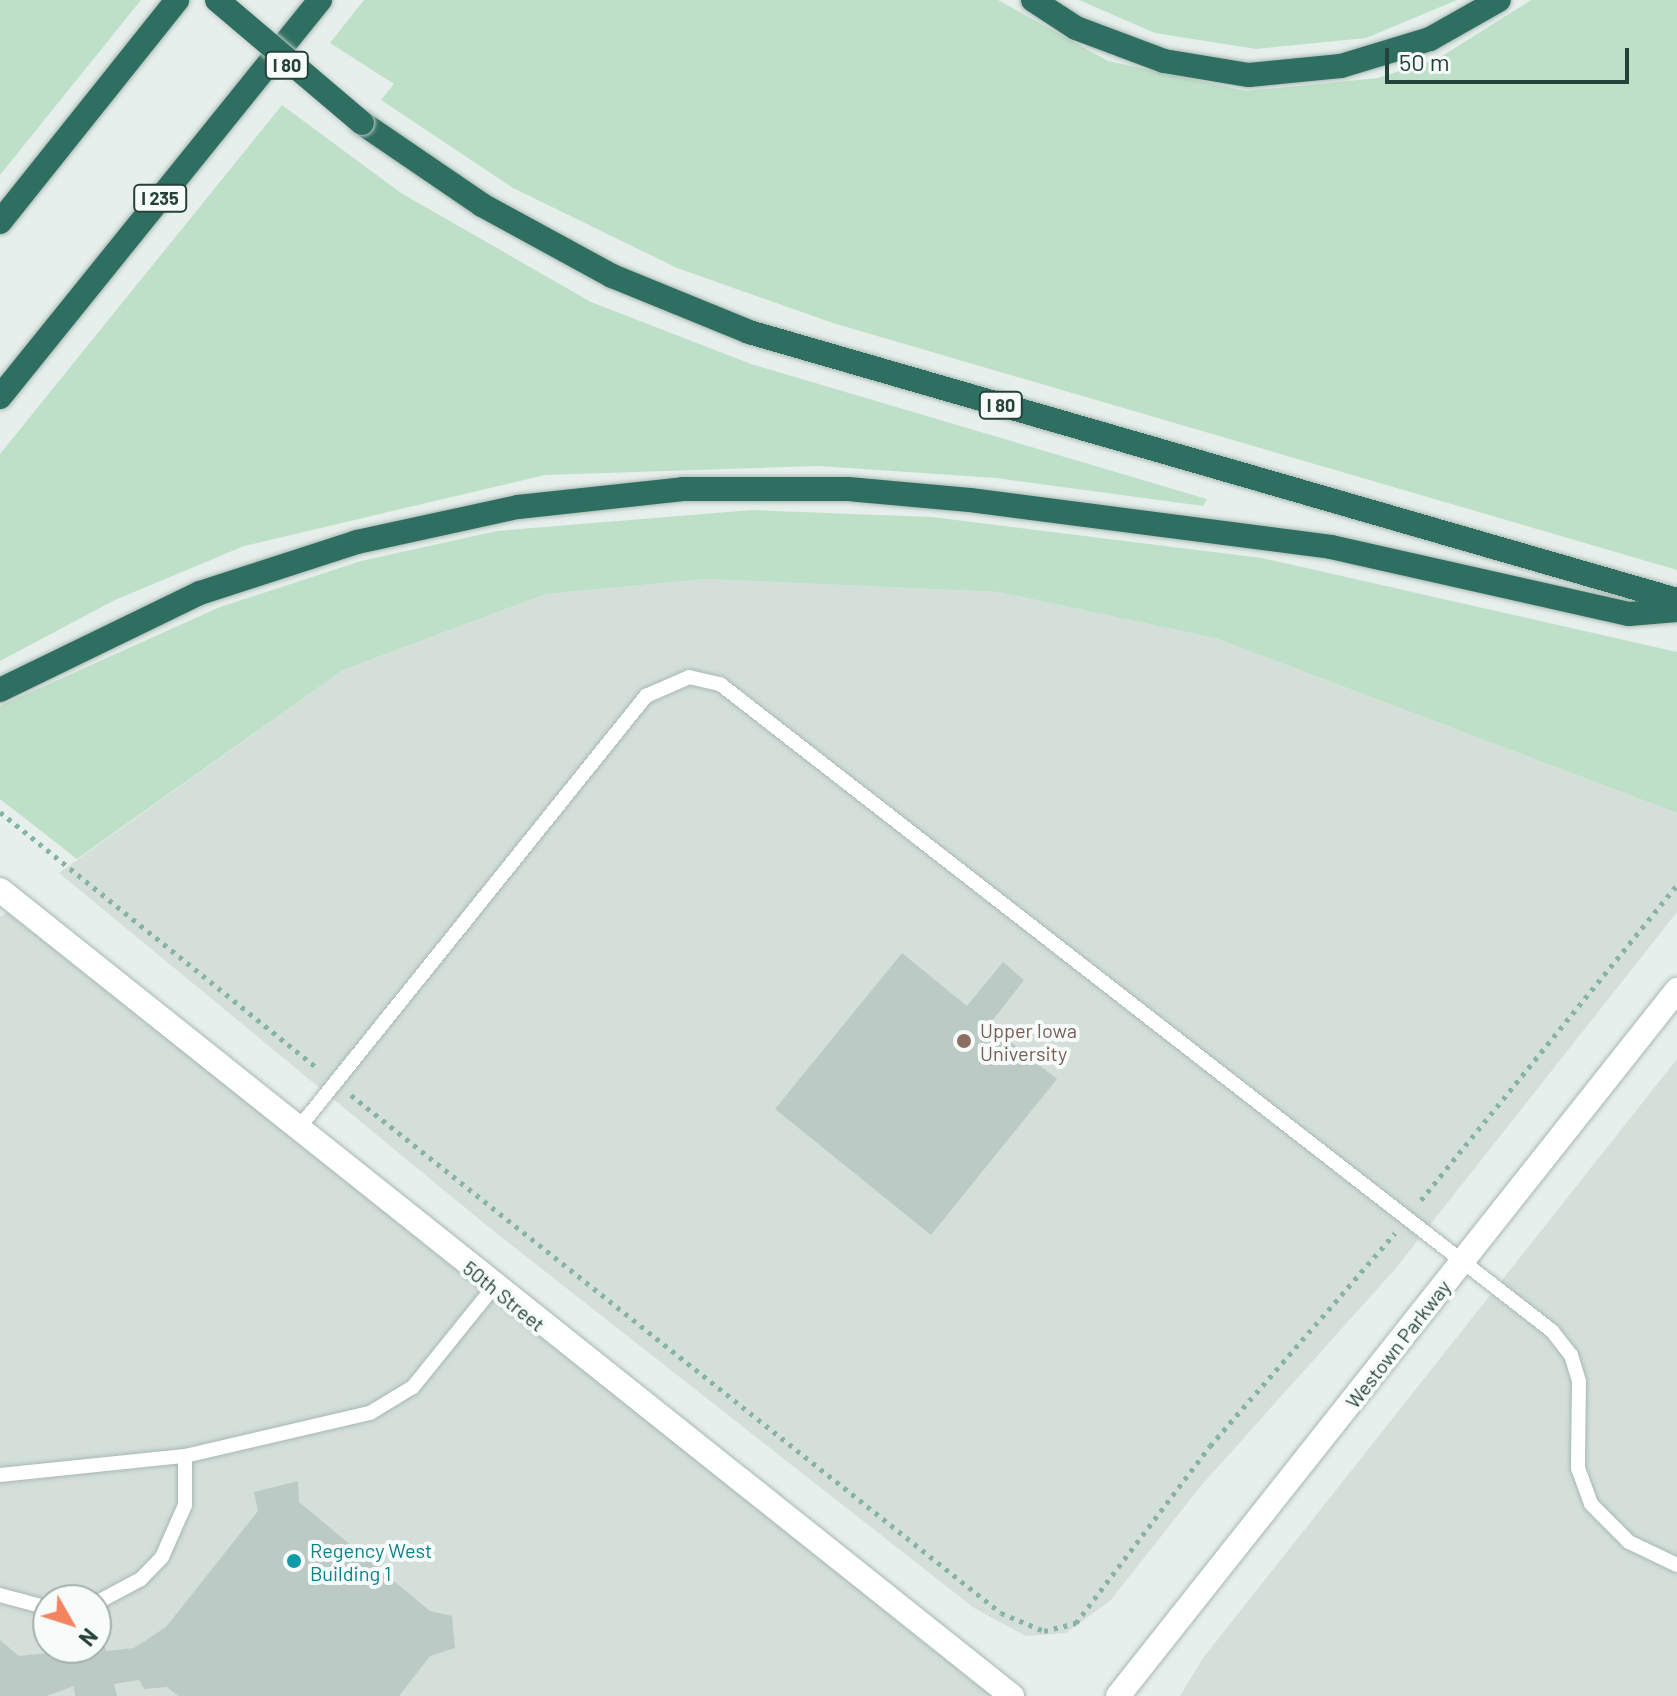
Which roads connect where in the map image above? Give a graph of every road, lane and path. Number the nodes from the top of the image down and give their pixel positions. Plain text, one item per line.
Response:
1 (177, 0) edge
2 (217, 0) edge
3 (320, 0) edge
4 (1033, 0) edge
5 (1499, 0) edge
6 (0, 222) edge
7 (0, 397) edge
8 (1677, 600) edge
9 (1677, 610) edge
10 (0, 690) edge
11 (0, 812) edge
12 (1677, 885) edge
13 (0, 890) edge
14 (1677, 990) edge
15 (335, 1083) junction
16 (298, 1129) junction
17 (1406, 1219) junction
18 (1463, 1263) junction
19 (493, 1288) junction
20 (185, 1456) junction
21 (0, 1475) edge
22 (1675, 1560) edge
23 (112, 1594) edge
24 (0, 1595) edge
25 (32, 1604) edge
26 (1012, 1696) edge
27 (1118, 1696) edge

1 - 6 highway
2 - 8 highway, I 80, bridge
3 - 7 highway, I 235
4 - 5 highway
9 - 10 highway
11 - 15 path
12 - 17 path
13 - 16 main road, 50th Street
14 - 18 main road, Westown Parkway
15 - 16 lane
15 - 17 lane
15 - 17 path
16 - 19 main road, 50th Street
17 - 18 lane
18 - 22 lane
18 - 27 main road, Westown Parkway
19 - 20 lane
19 - 26 main road, 50th Street
20 - 21 lane
20 - 23 lane
24 - 25 lane

